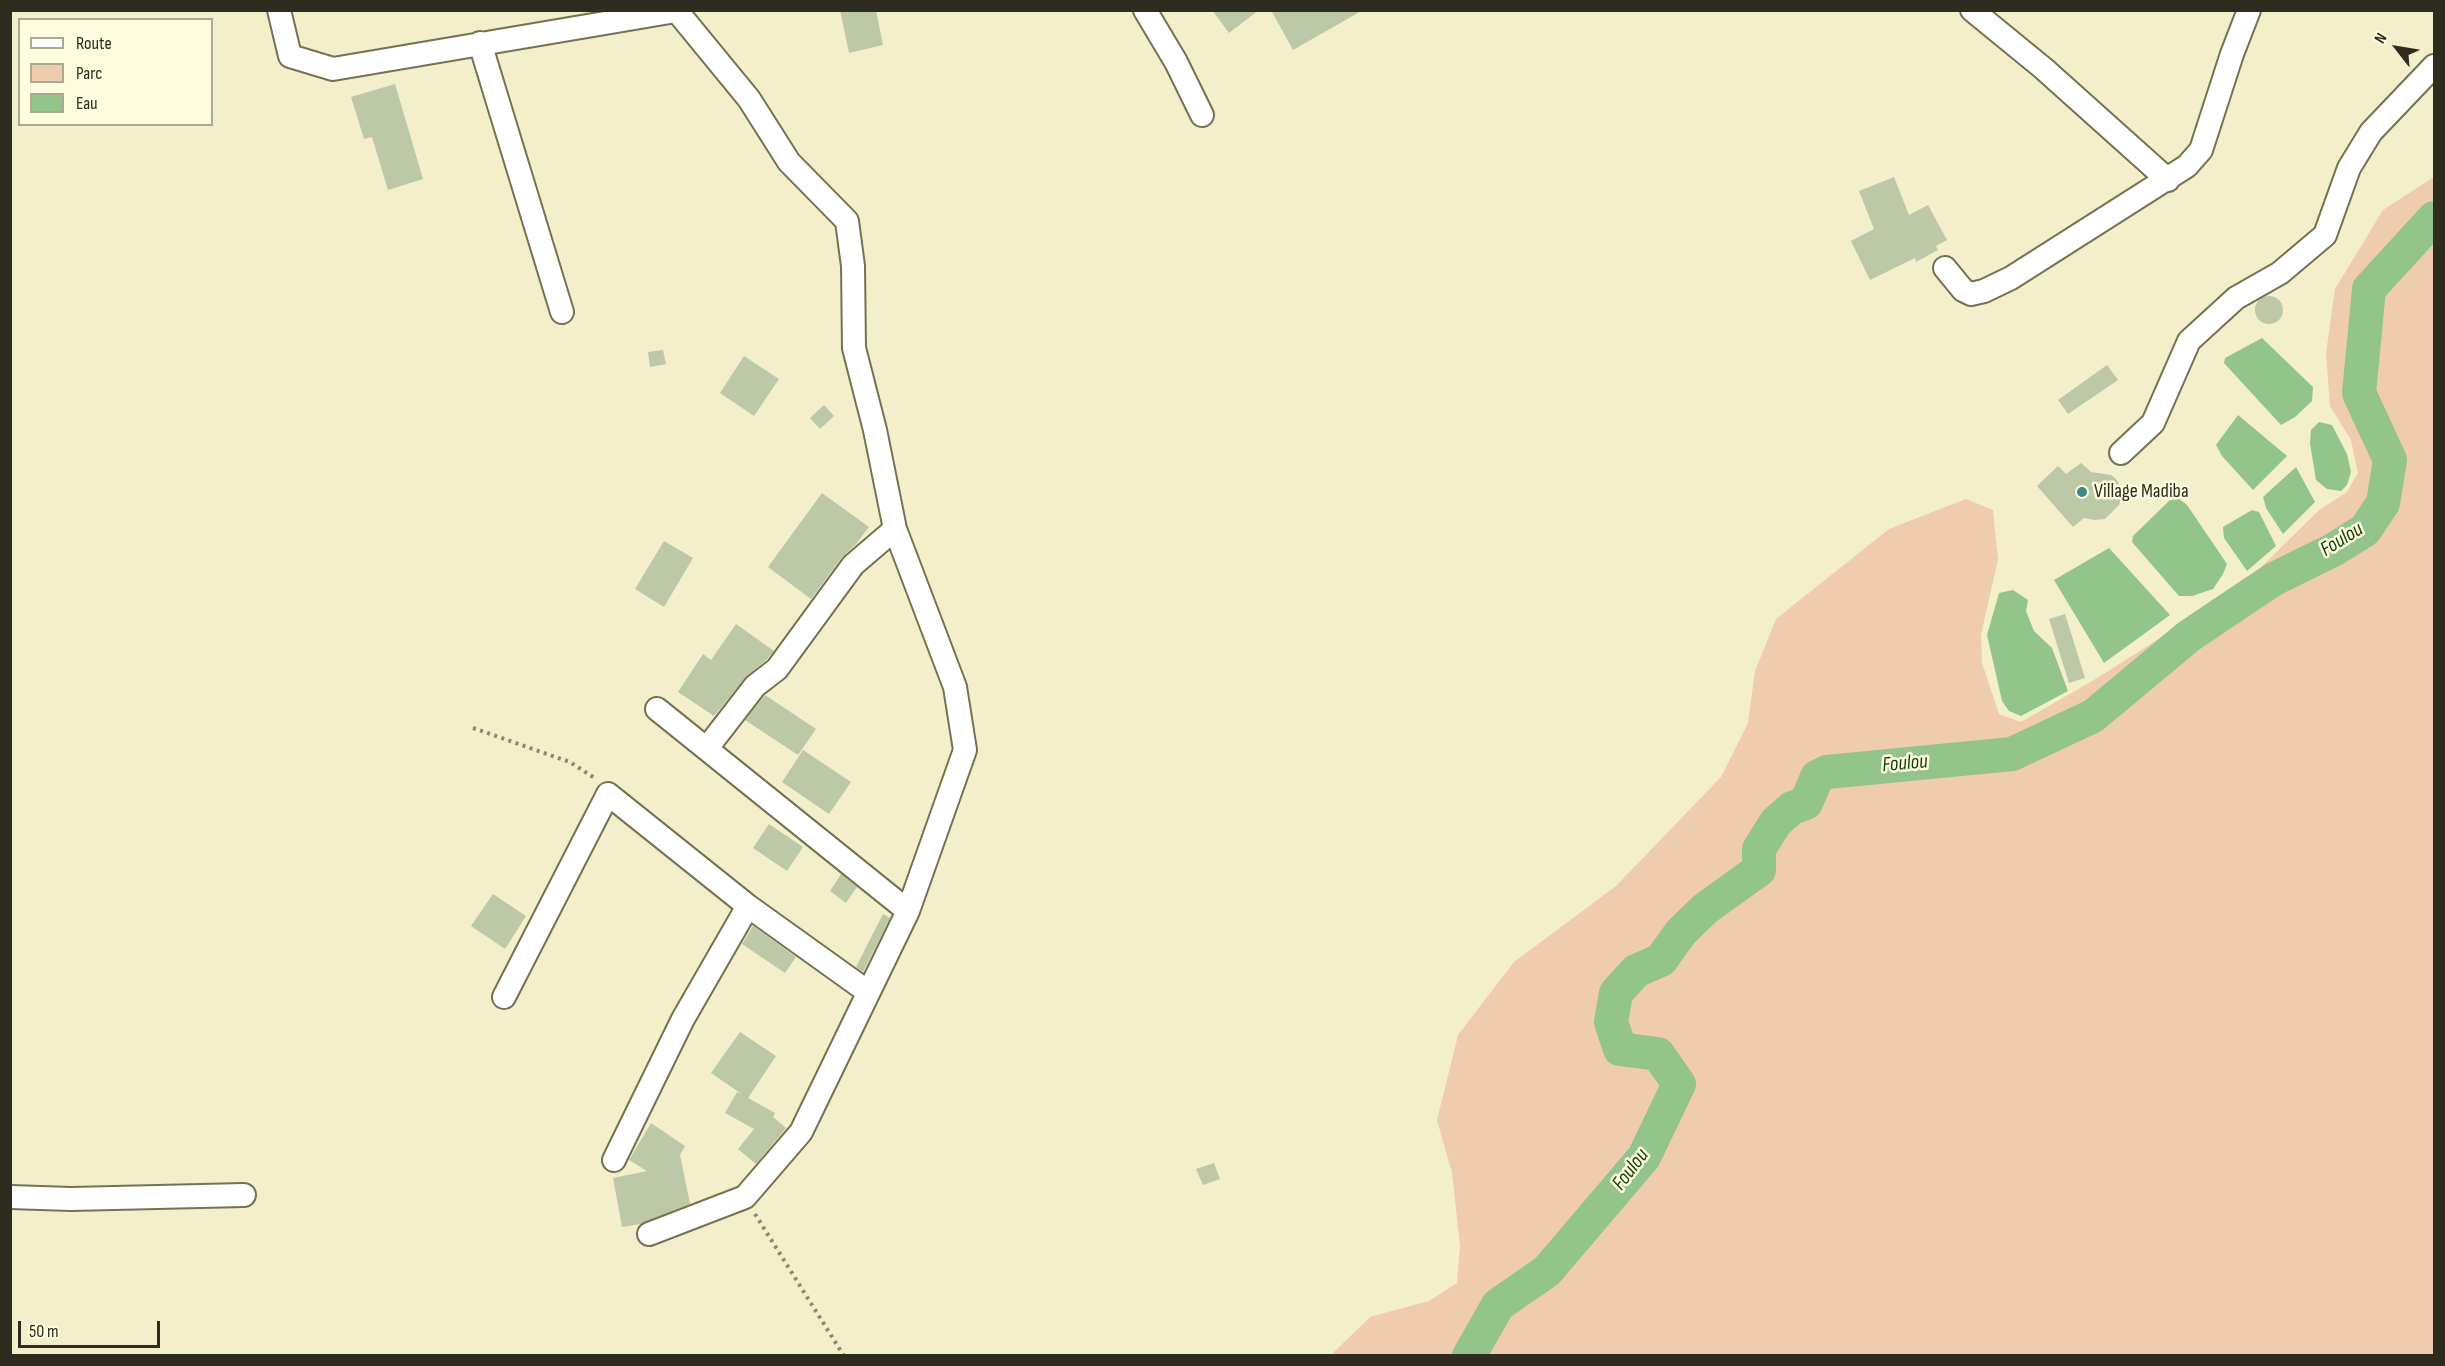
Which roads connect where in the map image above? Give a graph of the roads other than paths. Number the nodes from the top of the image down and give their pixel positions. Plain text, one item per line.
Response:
1 (279, 10) edge
2 (1145, 10) edge
3 (1972, 10) edge
4 (2249, 10) edge
5 (676, 11) edge
6 (480, 43) junction
7 (2434, 66) edge
8 (1202, 115) dead end
9 (2168, 180) junction
10 (1945, 268) dead end
11 (562, 312) dead end
12 (2121, 453) dead end
13 (895, 529) junction
14 (657, 709) dead end
15 (706, 748) junction
16 (748, 906) junction
17 (908, 911) junction
18 (868, 992) junction
19 (504, 997) dead end
20 (614, 1160) dead end
21 (244, 1195) dead end
22 (10, 1197) edge
23 (649, 1234) dead end

1 - 6 street
2 - 8 street
3 - 9 street
4 - 9 street
5 - 6 street
5 - 13 street
6 - 11 street
7 - 12 street
9 - 10 street
13 - 15 street
13 - 17 street
14 - 15 street
15 - 17 street
16 - 18 street
16 - 19 street
16 - 20 street
17 - 18 street
18 - 23 street
21 - 22 street

